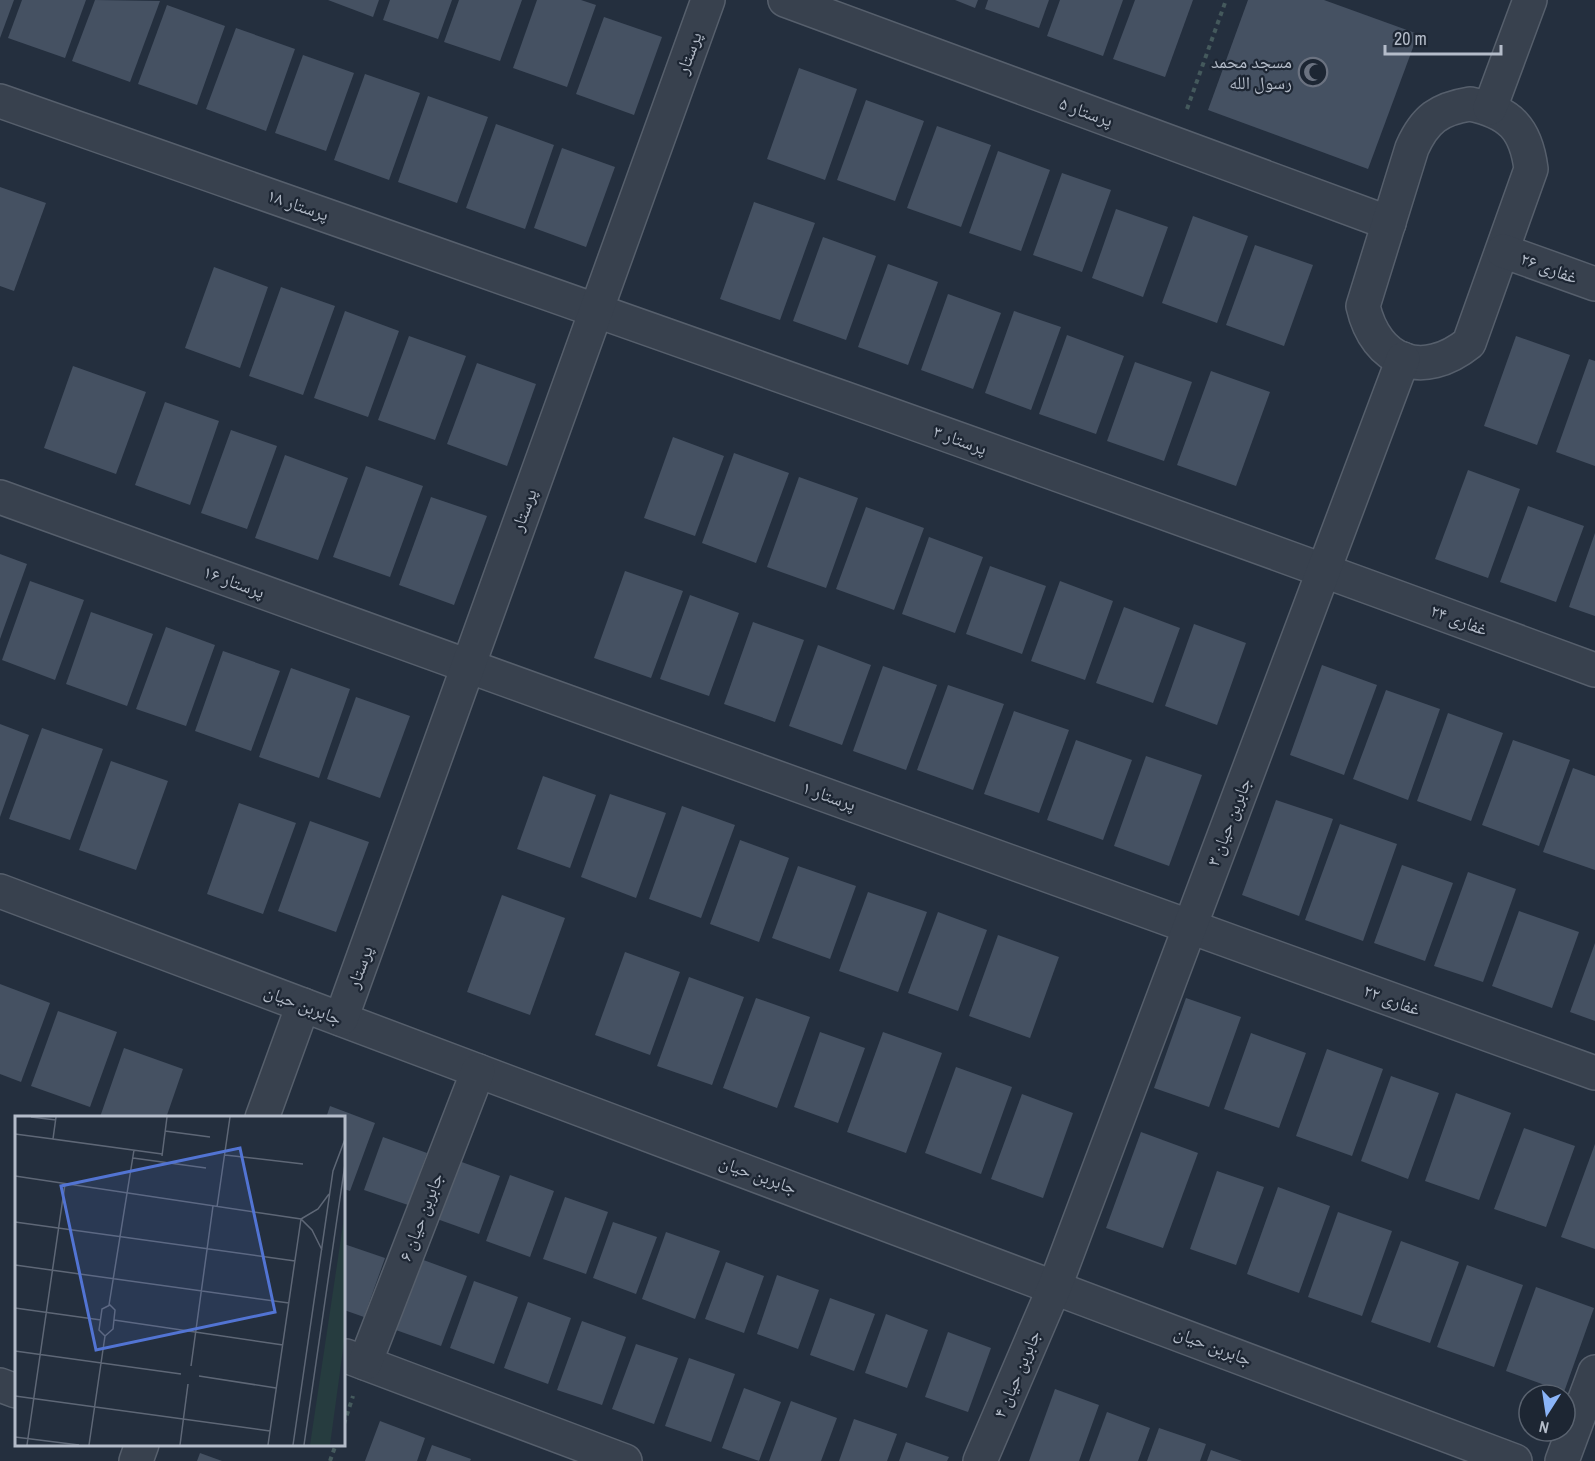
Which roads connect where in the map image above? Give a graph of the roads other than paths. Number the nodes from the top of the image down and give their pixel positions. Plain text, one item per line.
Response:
1 (708, 0) edge
2 (785, 0) edge
3 (1530, 0) edge
4 (0, 101) edge
5 (1490, 108) junction
6 (1389, 223) junction
7 (1503, 251) junction
8 (1595, 285) edge
9 (597, 310) junction
10 (1403, 359) junction
11 (0, 498) edge
12 (1324, 570) junction
13 (468, 666) junction
14 (1595, 670) edge
15 (0, 891) edge
16 (1190, 927) junction
17 (303, 1005) junction
18 (340, 1019) junction
19 (478, 1071) junction
20 (1595, 1073) edge
21 (263, 1116) edge
22 (1055, 1286) junction
23 (354, 1359) edge
24 (1595, 1372) edge
25 (0, 1385) edge
26 (15, 1390) edge
27 (141, 1446) edge
28 (136, 1461) edge
29 (625, 1461) edge
30 (980, 1461) edge
31 (1515, 1461) edge
32 (1562, 1461) edge

1 - 9 street, پرستار
2 - 6 street, پرستار ۵
3 - 5 street
4 - 9 street, پرستار ۱۸
5 - 6 street
5 - 7 street
6 - 10 street
7 - 8 street, غفاری ۲۶
7 - 10 street
9 - 12 street, پرستار ۳
9 - 13 street, پرستار
10 - 12 street, جابربن حیان ۳
11 - 13 street, پرستار ۱۶
12 - 14 street, غفاری ۲۴
12 - 16 street, جابربن حیان ۳
13 - 16 street, پرستار ۱
13 - 18 street, پرستار
15 - 17 street, جابربن حیان
16 - 20 street, غفاری ۲۲
16 - 22 street, جابربن حیان ۳
17 - 18 street, جابربن حیان
17 - 21 street
18 - 19 street, جابربن حیان
19 - 22 street, جابربن حیان
19 - 23 street, جابربن حیان ۶
22 - 30 street, جابربن حیان ۴
22 - 31 street, جابربن حیان
23 - 29 street
24 - 32 street
25 - 26 street
27 - 28 street

